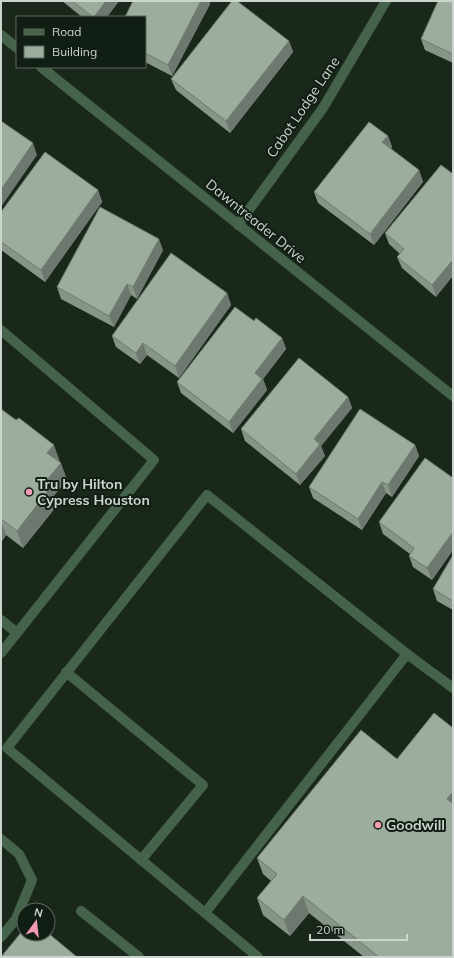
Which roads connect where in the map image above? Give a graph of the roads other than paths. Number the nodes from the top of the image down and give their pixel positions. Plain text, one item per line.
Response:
1 (386, 1) edge
2 (1, 35) edge
3 (16, 47) edge
4 (42, 68) edge
5 (238, 225) junction
6 (1, 330) edge
7 (453, 396) edge
8 (1, 620) edge
9 (17, 632) junction
10 (1, 653) edge
11 (407, 654) junction
12 (66, 672) junction
13 (453, 688) edge
14 (4, 746) edge
15 (1, 839) edge
16 (141, 860) junction
17 (81, 911) dead end
18 (204, 913) junction
19 (1, 937) edge
20 (139, 957) edge
21 (258, 957) edge

1 - 5 street, Cabot Lodge Lane
2 - 3 street
4 - 5 street, Dawntreader Drive
5 - 7 street, Dawntreader Drive
6 - 9 street
8 - 9 street
9 - 10 street
11 - 12 street
11 - 13 street
11 - 18 street
12 - 14 street
12 - 16 street
14 - 16 street
15 - 19 street
16 - 18 street
17 - 20 street
18 - 21 street

